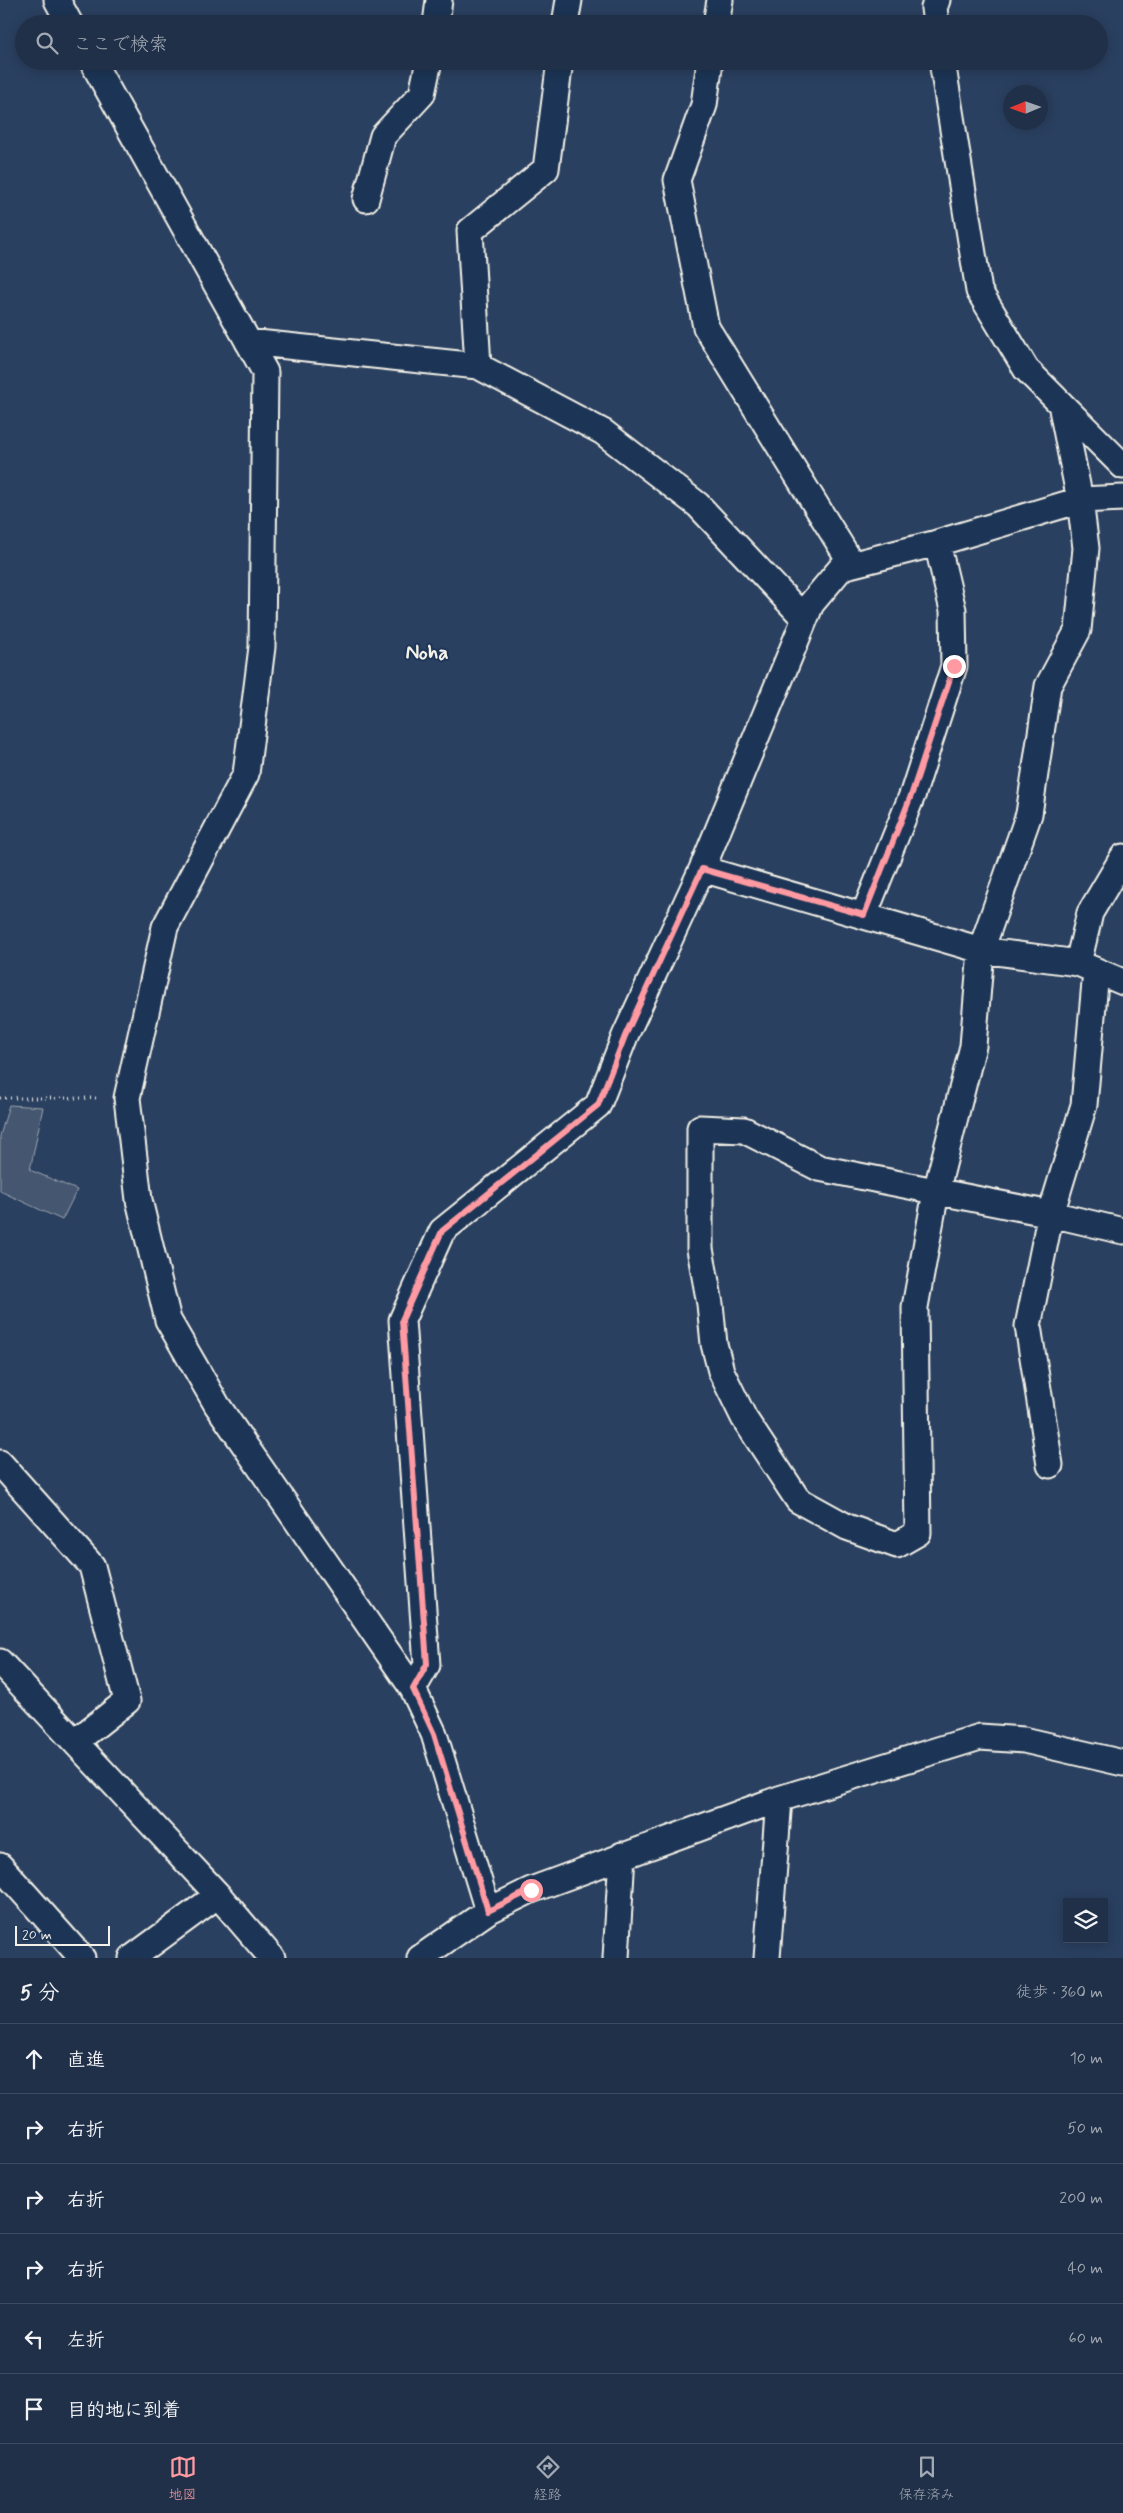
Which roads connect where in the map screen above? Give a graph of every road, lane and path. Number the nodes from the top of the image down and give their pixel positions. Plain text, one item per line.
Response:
1 (57, 0) edge
2 (439, 0) edge
3 (569, 0) edge
4 (720, 0) edge
5 (937, 0) edge
6 (65, 15) edge
7 (437, 15) edge
8 (567, 15) edge
9 (718, 15) edge
10 (935, 15) edge
11 (97, 70) edge
12 (427, 70) edge
13 (559, 70) edge
14 (709, 70) edge
15 (943, 70) edge
16 (366, 199) dead end
17 (248, 342) junction
18 (478, 366) junction
19 (1061, 404) junction
20 (1123, 466) edge
21 (1123, 498) edge
22 (1080, 500) junction
23 (937, 544) junction
24 (852, 564) junction
25 (804, 618) junction
26 (1123, 857) edge
27 (702, 869) junction
28 (864, 915) junction
29 (981, 950) junction
30 (1087, 967) junction
31 (1123, 982) edge
32 (0, 1098) edge
33 (127, 1098) junction
34 (936, 1192) junction
35 (1051, 1214) junction
36 (1123, 1231) edge
37 (0, 1462) edge
38 (1050, 1465) dead end
39 (0, 1662) edge
40 (413, 1689) junction
41 (75, 1742) junction
42 (1123, 1763) edge
43 (778, 1799) junction
44 (622, 1855) junction
45 (0, 1866) edge
46 (218, 1895) junction
47 (488, 1911) junction
48 (82, 1958) edge
49 (132, 1958) edge
50 (272, 1958) edge
51 (420, 1958) edge
52 (616, 1958) edge
53 (767, 1958) edge

1 - 6 street
2 - 7 street
3 - 8 street
4 - 9 street
5 - 10 street
11 - 17 street
12 - 16 street
13 - 18 street
14 - 24 street
15 - 19 street
17 - 18 street
17 - 33 street
18 - 25 street
19 - 20 street
19 - 22 street
21 - 22 street
22 - 23 street
22 - 29 street
23 - 24 street
23 - 28 street
24 - 25 street
25 - 27 street
26 - 30 street
27 - 28 street
27 - 40 street
28 - 29 street
29 - 30 street
29 - 34 street
30 - 31 street
30 - 35 street
32 - 33 path
33 - 40 street
34 - 34 street
34 - 35 street
35 - 36 street
35 - 38 street
37 - 41 street
39 - 41 street
40 - 47 street
41 - 46 street
42 - 43 street
43 - 44 street
43 - 53 street
44 - 47 street
44 - 52 street
45 - 48 street
46 - 49 street
46 - 50 street
47 - 51 street

